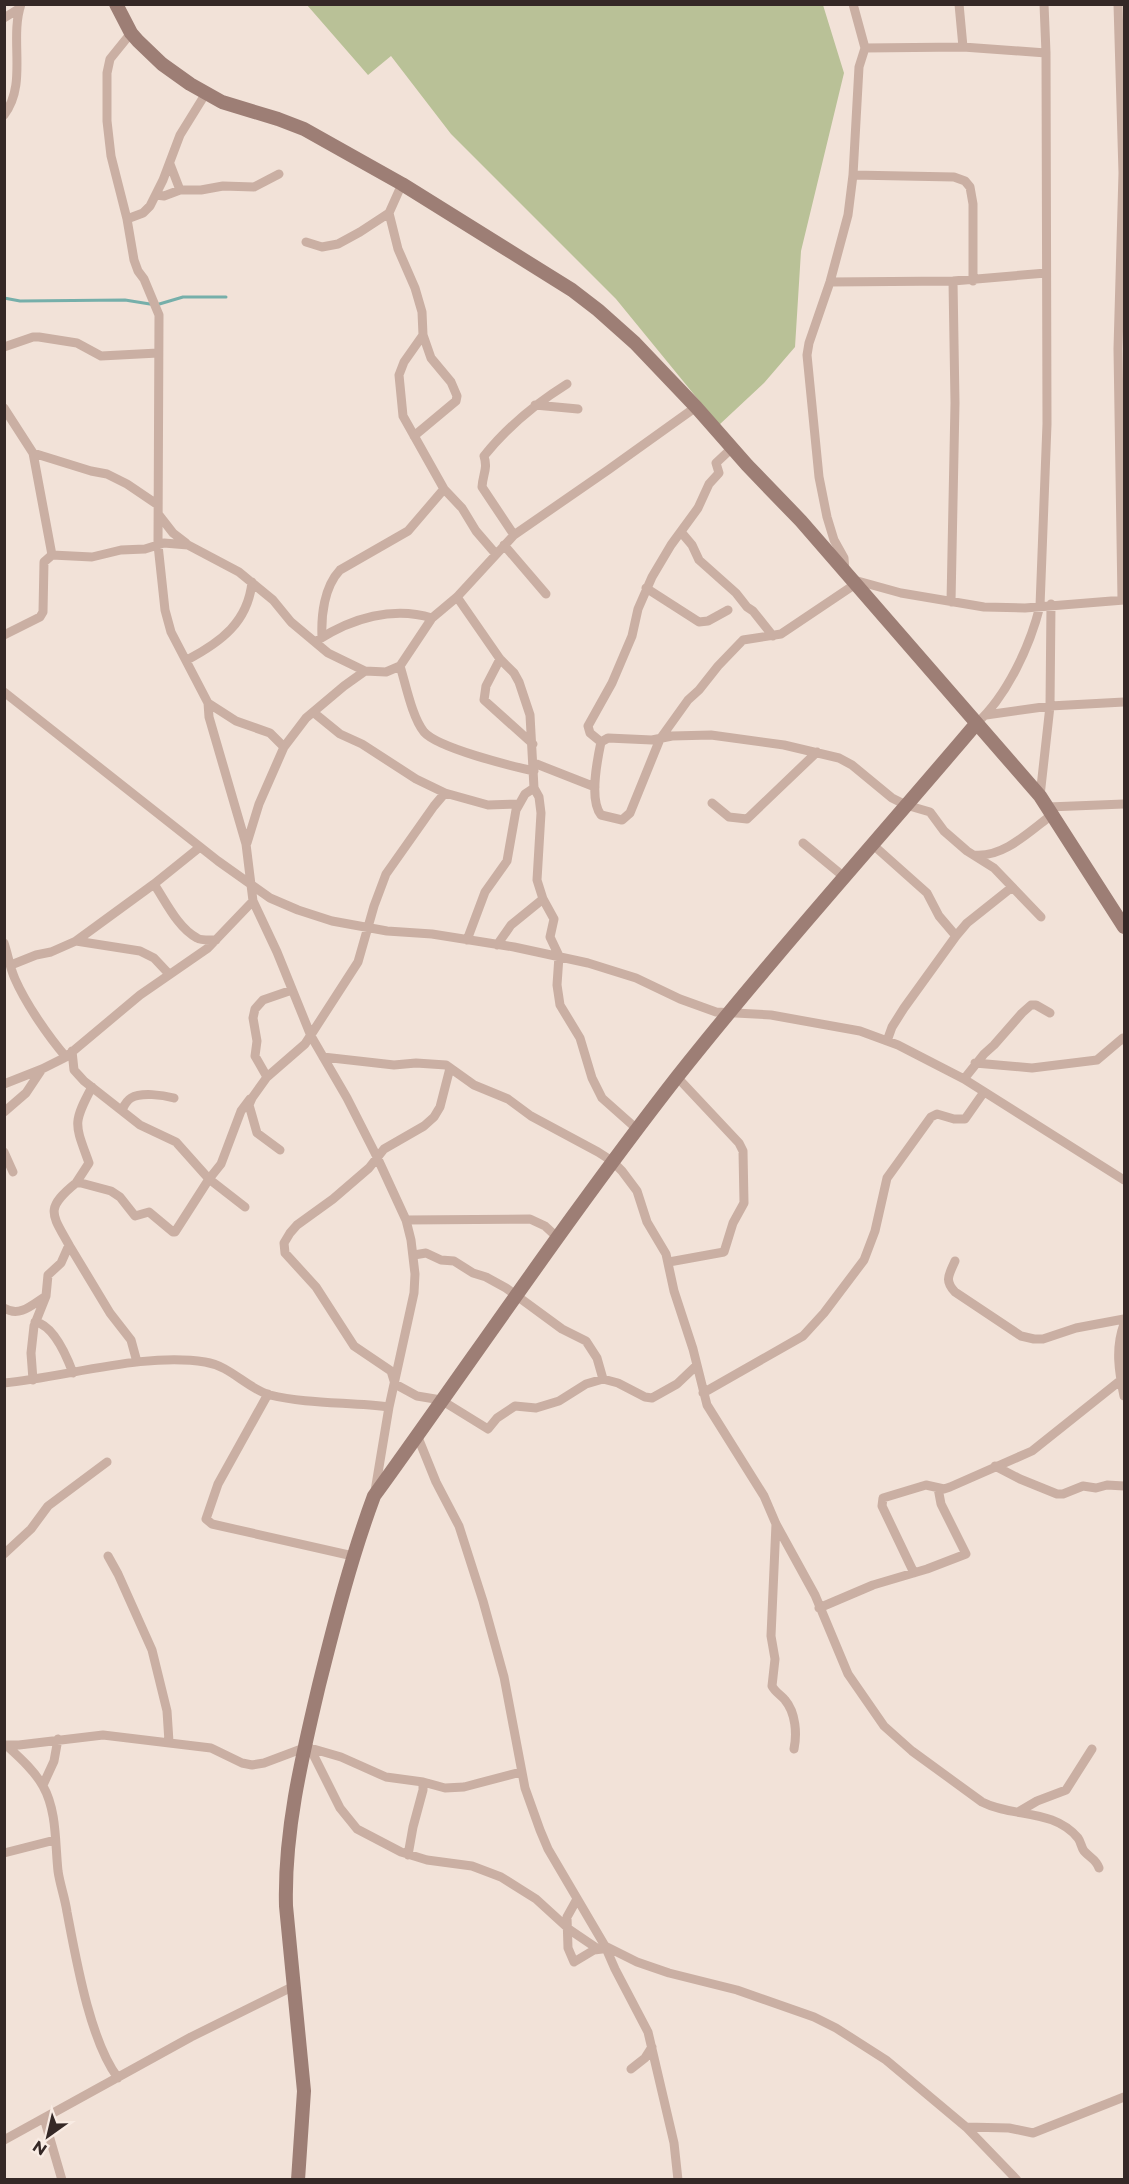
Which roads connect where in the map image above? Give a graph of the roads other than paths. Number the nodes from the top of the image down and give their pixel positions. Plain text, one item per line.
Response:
1 (116, 4) edge
2 (853, 4) edge
3 (959, 4) edge
4 (1044, 4) edge
5 (1118, 4) edge
6 (21, 6) edge
7 (4, 18) edge
8 (130, 33) junction
9 (963, 47) junction
10 (865, 48) junction
11 (1046, 53) junction
12 (206, 93) junction
13 (4, 115) edge
14 (170, 164) junction
15 (279, 174) dead end
16 (854, 175) junction
17 (402, 184) junction
18 (180, 190) junction
19 (156, 195) junction
20 (389, 213) junction
21 (127, 219) junction
22 (306, 242) dead end
23 (1124, 247) edge
24 (1046, 273) junction
25 (974, 280) junction
26 (953, 281) junction
27 (830, 282) junction
28 (423, 335) junction
29 (4, 347) edge
30 (158, 353) junction
31 (567, 384) dead end
32 (535, 405) junction
33 (696, 407) junction
34 (4, 408) edge
35 (578, 410) dead end
36 (414, 436) junction
37 (732, 448) junction
38 (33, 453) junction
39 (444, 489) junction
40 (158, 510) junction
41 (681, 532) junction
42 (514, 535) junction
43 (158, 545) junction
44 (188, 545) junction
45 (504, 545) junction
46 (495, 553) junction
47 (52, 555) junction
48 (850, 578) junction
49 (252, 582) junction
50 (646, 588) junction
51 (546, 594) dead end
52 (458, 597) junction
53 (1124, 600) edge
54 (951, 602) junction
55 (1051, 604) junction
56 (1040, 606) junction
57 (728, 610) dead end
58 (432, 618) junction
59 (4, 635) edge
60 (773, 636) junction
61 (319, 639) junction
62 (500, 659) junction
63 (187, 660) junction
64 (400, 666) junction
65 (365, 670) junction
66 (4, 692) edge
67 (1125, 702) edge
68 (208, 703) junction
69 (1050, 706) junction
70 (313, 712) junction
71 (981, 719) junction
72 (660, 739) junction
73 (601, 742) junction
74 (533, 744) junction
75 (284, 747) junction
76 (817, 752) junction
77 (534, 767) junction
78 (595, 787) junction
79 (534, 788) junction
80 (445, 793) junction
81 (712, 802) dead end
82 (518, 804) junction
83 (1125, 804) edge
84 (906, 805) junction
85 (1047, 806) junction
86 (803, 843) dead end
87 (246, 844) junction
88 (872, 844) junction
89 (200, 847) junction
90 (975, 855) junction
91 (843, 876) junction
92 (154, 885) junction
93 (250, 886) junction
94 (1011, 888) junction
95 (543, 899) junction
96 (253, 901) junction
97 (1041, 917) dead end
98 (368, 926) junction
99 (1125, 927) edge
100 (956, 936) junction
101 (216, 940) junction
102 (467, 940) junction
103 (75, 941) junction
104 (4, 943) edge
105 (497, 945) junction
106 (559, 956) junction
107 (8, 964) edge
108 (169, 974) junction
109 (292, 990) junction
110 (730, 1012) junction
111 (1050, 1013) dead end
112 (311, 1036) junction
113 (1125, 1040) edge
114 (887, 1041) junction
115 (69, 1054) junction
116 (323, 1057) junction
117 (975, 1063) junction
118 (450, 1068) junction
119 (42, 1069) junction
120 (267, 1077) junction
121 (677, 1077) junction
122 (964, 1078) junction
123 (4, 1084) edge
124 (92, 1087) junction
125 (984, 1092) junction
126 (174, 1098) dead end
127 (252, 1098) junction
128 (122, 1110) junction
129 (4, 1112) edge
130 (638, 1130) junction
131 (280, 1149) dead end
132 (4, 1152) edge
133 (377, 1157) junction
134 (612, 1161) junction
135 (13, 1172) dead end
136 (209, 1179) junction
137 (1125, 1180) edge
138 (76, 1183) junction
139 (245, 1207) dead end
140 (406, 1220) junction
141 (558, 1238) junction
142 (69, 1245) junction
143 (414, 1254) junction
144 (955, 1261) dead end
145 (669, 1262) junction
146 (517, 1295) junction
147 (46, 1296) junction
148 (4, 1308) edge
149 (35, 1322) junction
150 (1125, 1322) edge
151 (137, 1362) junction
152 (697, 1365) junction
153 (73, 1373) junction
154 (603, 1379) junction
155 (33, 1380) junction
156 (1121, 1380) junction
157 (4, 1383) edge
158 (395, 1384) junction
159 (703, 1393) junction
160 (268, 1394) junction
161 (1125, 1396) edge
162 (441, 1400) junction
163 (389, 1407) junction
164 (417, 1435) junction
165 (107, 1462) dead end
166 (996, 1466) junction
167 (1125, 1486) edge
168 (938, 1488) junction
169 (374, 1496) junction
170 (776, 1524) junction
171 (4, 1554) edge
172 (108, 1556) dead end
173 (353, 1556) junction
174 (914, 1573) junction
175 (819, 1608) junction
176 (58, 1739) junction
177 (169, 1742) junction
178 (5, 1745) edge
179 (307, 1748) junction
180 (794, 1749) dead end
181 (1092, 1749) dead end
182 (522, 1773) junction
183 (423, 1782) junction
184 (43, 1785) junction
185 (1020, 1811) junction
186 (55, 1840) junction
187 (4, 1853) edge
188 (408, 1854) junction
189 (1099, 1868) dead end
190 (577, 1899) junction
191 (567, 1927) junction
192 (603, 1948) junction
193 (294, 1986) junction
194 (652, 2047) junction
195 (631, 2069) dead end
196 (118, 2078) junction
197 (1125, 2097) edge
198 (45, 2118) junction
199 (966, 2127) junction
200 (4, 2140) edge
201 (62, 2180) edge
202 (298, 2180) edge
203 (678, 2180) edge
204 (1017, 2180) edge

1 - 8 street
2 - 10 street
3 - 9 street
4 - 11 street
5 - 23 street
6 - 7 street
6 - 13 street
8 - 12 street
8 - 21 street
9 - 10 street
9 - 11 street
10 - 16 street
11 - 24 street
12 - 14 street
12 - 17 street
14 - 18 street
14 - 19 street
15 - 18 street
16 - 25 street
16 - 27 street
17 - 20 street
17 - 33 street
18 - 19 street
19 - 21 street
20 - 22 street
20 - 28 street
21 - 30 street
23 - 53 street
24 - 25 street
24 - 56 street
25 - 26 street
26 - 27 street
26 - 54 street
27 - 48 street
28 - 36 street
28 - 36 street
29 - 30 street
30 - 40 street
31 - 32 street
32 - 35 street
32 - 42 street
33 - 37 street
33 - 42 street
34 - 38 street
36 - 39 street
37 - 41 street
37 - 48 street
38 - 40 street
38 - 47 street
39 - 46 street
39 - 61 street
40 - 43 street
40 - 44 street
41 - 50 street
41 - 60 street
42 - 45 street
43 - 44 street
43 - 47 street
43 - 63 street
44 - 49 street
45 - 46 street
45 - 51 street
46 - 52 street
47 - 59 street
48 - 54 street
48 - 60 street
48 - 71 street
49 - 61 street
49 - 63 street
50 - 57 street
50 - 73 street
52 - 58 street
52 - 62 street
53 - 55 street
54 - 56 street
55 - 56 street
55 - 69 street
56 - 71 street
58 - 61 street
58 - 64 street
60 - 72 street
61 - 65 street
62 - 74 street
62 - 74 street
63 - 68 street
64 - 65 street
64 - 77 street
65 - 70 street
66 - 89 street
67 - 69 street
68 - 75 street
68 - 87 street
69 - 71 street
69 - 85 street
70 - 75 street
70 - 80 street
71 - 84 street
71 - 85 street
72 - 73 street
72 - 76 street
72 - 78 street
73 - 78 street
74 - 77 street
75 - 87 street
76 - 81 street
76 - 84 street
77 - 78 street
77 - 79 street
79 - 82 street
79 - 95 street
80 - 82 street
80 - 98 street
82 - 102 street
83 - 85 street
84 - 88 street
84 - 90 street
85 - 90 street
85 - 99 street
86 - 91 street
87 - 93 street
88 - 91 street
88 - 100 street
89 - 92 street
89 - 93 street
90 - 94 street
91 - 110 street
92 - 101 street
92 - 103 street
93 - 96 street
93 - 98 street
94 - 97 street
94 - 100 street
95 - 105 street
95 - 106 street
96 - 101 street
96 - 109 street
98 - 102 street
98 - 112 street
100 - 114 street
101 - 108 street
102 - 105 street
103 - 107 street
103 - 108 street
104 - 107 street
105 - 106 street
106 - 110 street
106 - 130 street
107 - 115 street
108 - 115 street
109 - 112 street
109 - 120 street
110 - 114 street
110 - 121 street
111 - 117 street
112 - 116 street
112 - 120 street
113 - 117 street
114 - 122 street
115 - 119 street
115 - 124 street
116 - 118 street
116 - 133 street
117 - 122 street
118 - 133 street
118 - 134 street
119 - 123 street
119 - 129 street
120 - 127 street
121 - 130 street
121 - 145 street
122 - 125 street
124 - 128 street
124 - 138 street
125 - 137 street
125 - 159 street
126 - 128 street
127 - 131 street
127 - 136 street
128 - 136 street
130 - 134 street
132 - 135 street
133 - 140 street
133 - 158 street
134 - 141 street
134 - 145 street
136 - 138 street
136 - 139 street
138 - 142 street
140 - 141 street
140 - 143 street
141 - 146 street
142 - 147 street
142 - 151 street
143 - 146 street
143 - 158 street
144 - 150 street
145 - 152 street
146 - 154 street
146 - 162 street
147 - 148 street
147 - 149 street
149 - 153 street
149 - 155 street
150 - 156 street
151 - 153 street
151 - 160 street
152 - 154 street
152 - 159 street
153 - 155 street
154 - 162 street
155 - 157 street
156 - 161 street
156 - 166 street
158 - 162 street
158 - 163 street
159 - 170 street
160 - 163 street
160 - 173 street
162 - 164 street
163 - 169 street
164 - 169 street
164 - 182 street
165 - 171 street
166 - 167 street
166 - 168 street
168 - 174 street
168 - 174 street
169 - 173 street
170 - 175 street
170 - 180 street
172 - 177 street
173 - 179 street
174 - 175 street
175 - 185 street
176 - 177 street
176 - 178 street
176 - 184 street
177 - 179 street
178 - 184 street
179 - 183 street
179 - 188 street
179 - 193 street
181 - 185 street
182 - 183 street
182 - 190 street
183 - 188 street
184 - 186 street
185 - 189 street
186 - 187 street
186 - 196 street
188 - 191 street
190 - 191 street
190 - 192 street
191 - 192 street
191 - 192 street
192 - 194 street
192 - 199 street
193 - 196 street
193 - 202 street
194 - 195 street
194 - 203 street
196 - 198 street
197 - 199 street
198 - 200 street
198 - 201 street
199 - 204 street

